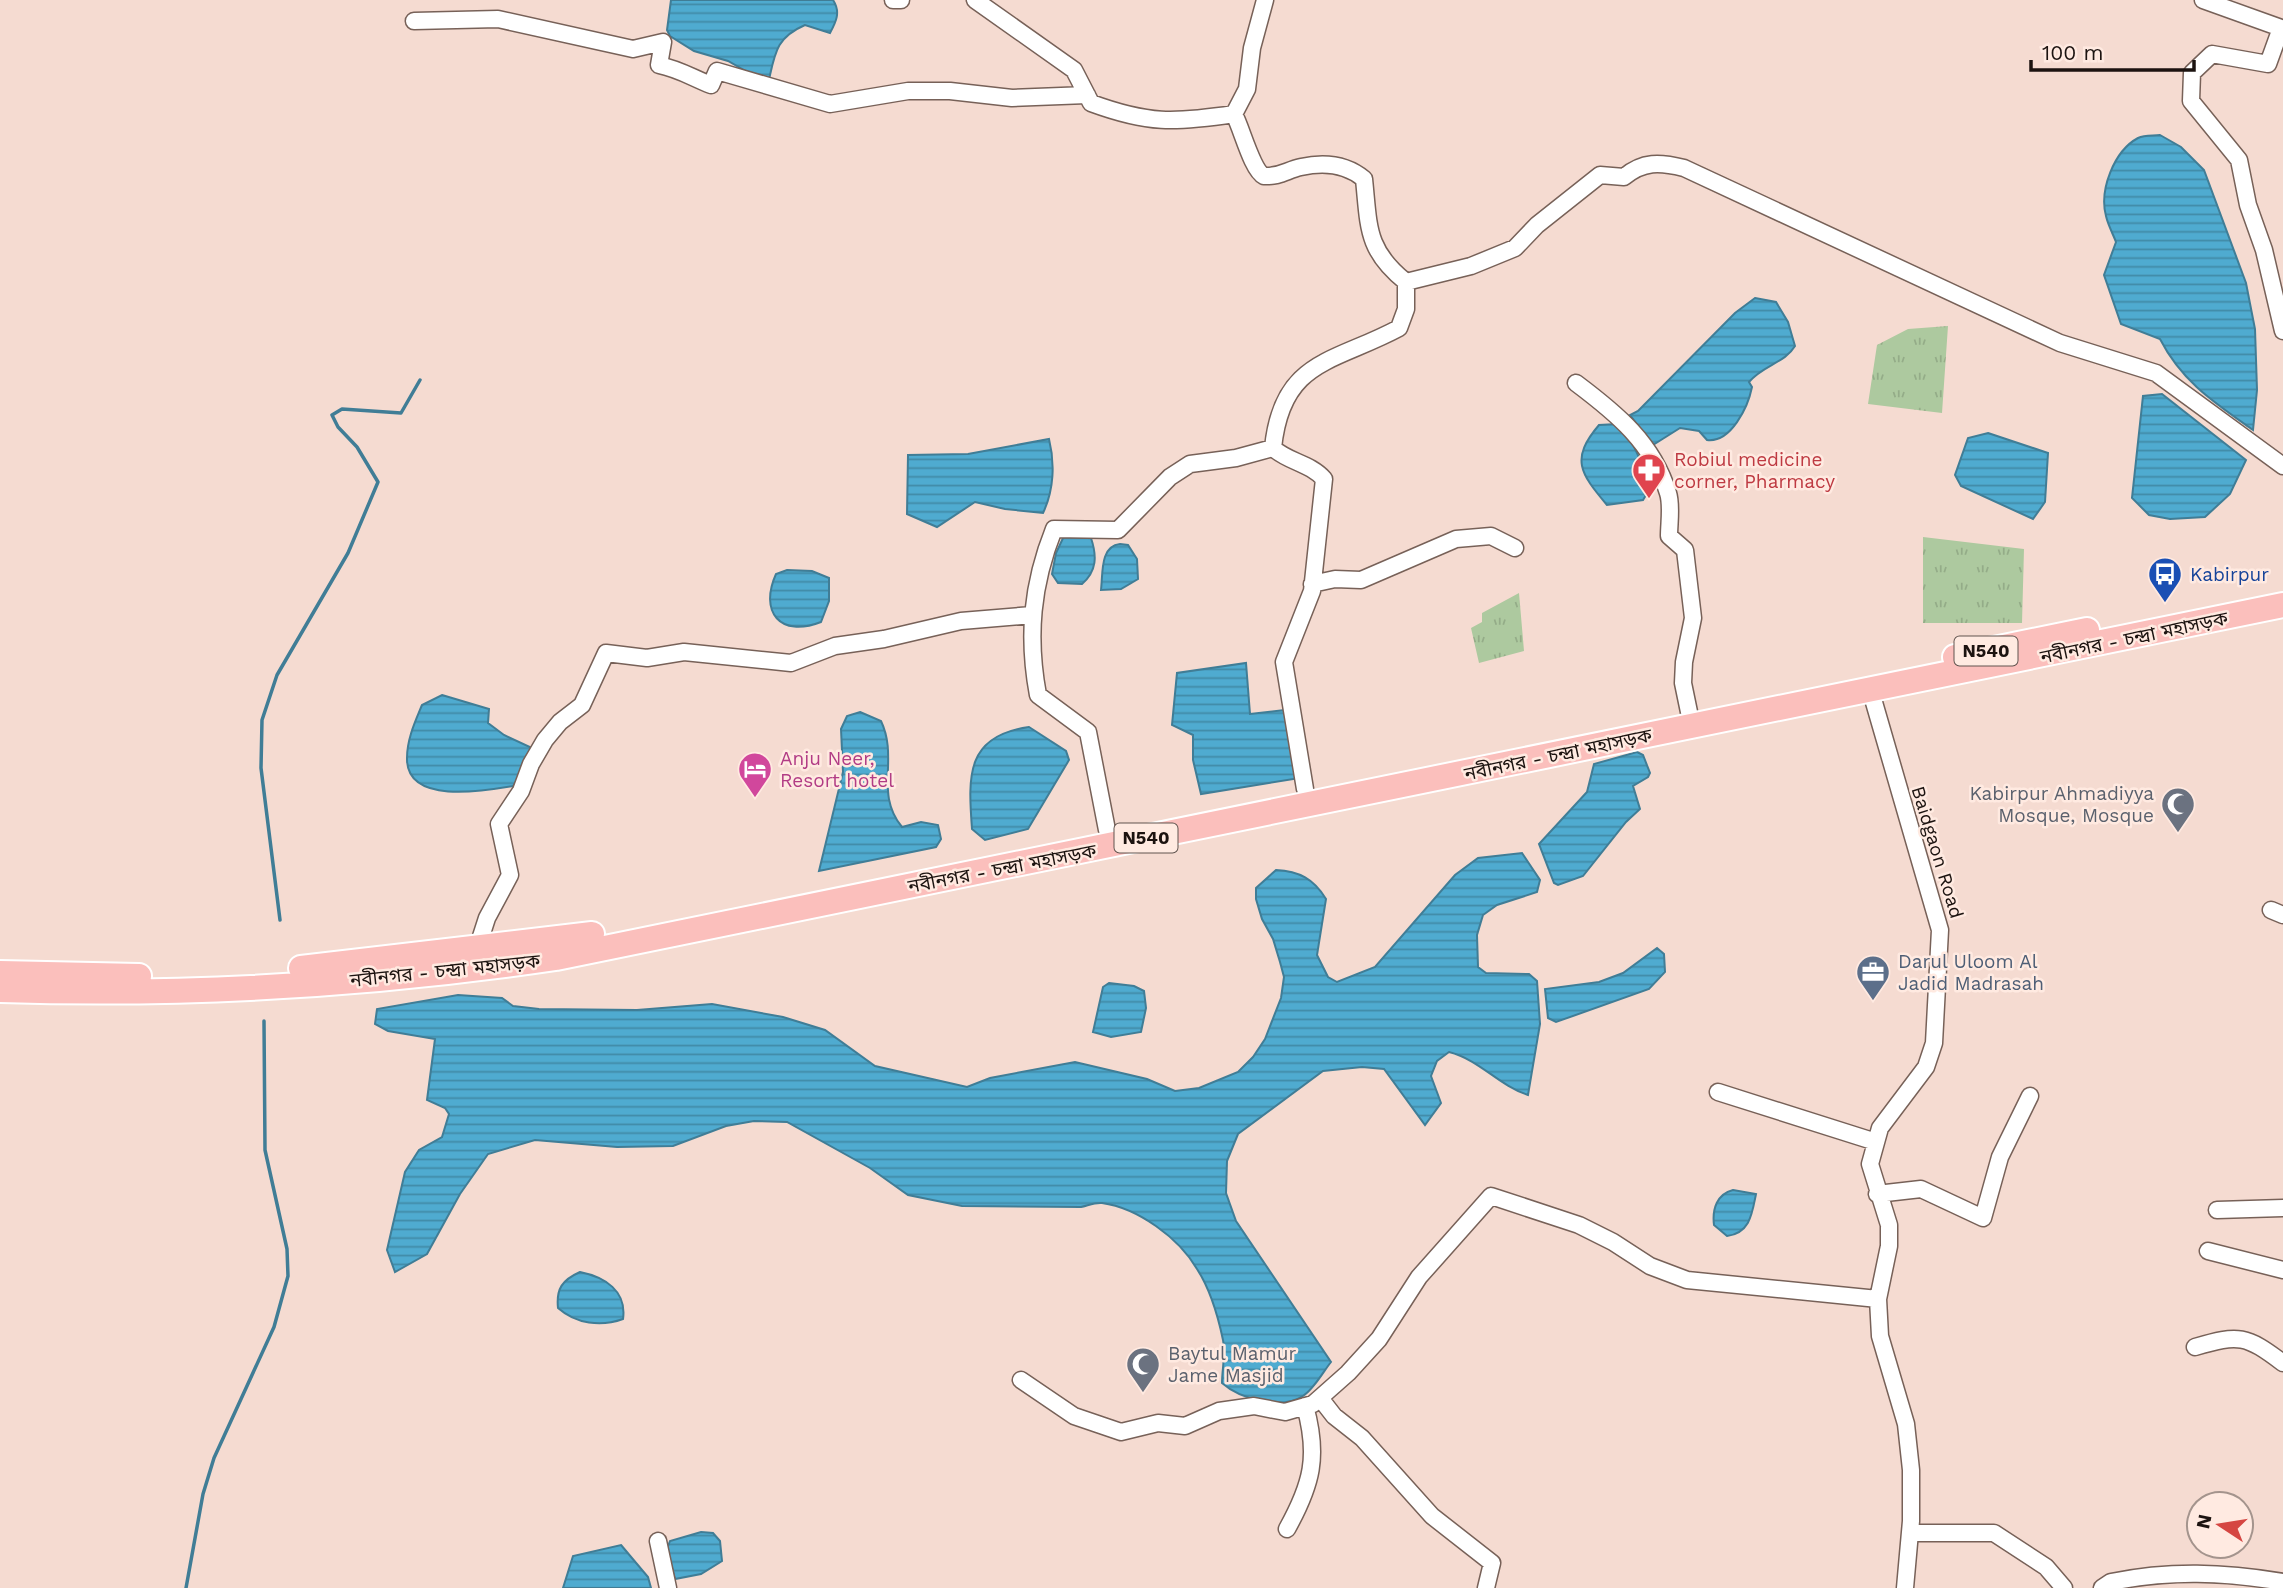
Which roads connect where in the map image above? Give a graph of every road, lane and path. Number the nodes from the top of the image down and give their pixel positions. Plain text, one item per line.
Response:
1 (893, 0) edge
2 (901, 0) edge
3 (975, 0) edge
4 (1265, 0) edge
5 (2203, 0) edge
6 (414, 21) dead end
7 (1087, 95) junction
8 (1234, 114) junction
9 (1406, 282) junction
10 (2283, 331) edge
11 (1576, 383) dead end
12 (1273, 448) junction
13 (2283, 466) edge
14 (1515, 548) dead end
15 (1312, 584) junction
16 (2283, 590) edge
17 (2283, 605) edge
18 (1032, 615) junction
19 (1871, 692) junction
20 (1689, 712) junction
21 (1305, 789) junction
22 (1107, 830) junction
23 (477, 949) junction
24 (0, 972) edge
25 (0, 990) edge
26 (1718, 1092) dead end
27 (2030, 1096) dead end
28 (1877, 1142) junction
29 (1877, 1194) junction
30 (2283, 1208) edge
31 (2217, 1210) dead end
32 (2208, 1251) dead end
33 (2283, 1270) edge
34 (1878, 1298) junction
35 (2195, 1347) dead end
36 (2283, 1363) edge
37 (1021, 1380) dead end
38 (1320, 1398) junction
39 (1305, 1406) junction
40 (1287, 1528) dead end
41 (1910, 1533) junction
42 (658, 1541) dead end
43 (2283, 1582) edge
44 (668, 1588) edge
45 (1486, 1588) edge
46 (1905, 1588) edge
47 (2064, 1588) edge
48 (2102, 1588) edge

1 - 2 street
3 - 7 street
4 - 8 street
5 - 10 street
6 - 7 street
7 - 8 street
8 - 9 street
9 - 12 street
9 - 13 street
11 - 20 street
12 - 15 street
12 - 18 street
14 - 15 street
15 - 21 street
16 - 20 highway, নবীনগর - চন্দ্রা মহাসড়ক / N540
17 - 19 highway, নবীনগর - চন্দ্রা মহাসড়ক / N540
18 - 22 street
18 - 23 street
19 - 25 highway, নবীনগর - চন্দ্রা মহাসড়ক / N540
19 - 28 street, Baidgaon Road
20 - 21 highway, নবীনগর - চন্দ্রা মহাসড়ক / N540
21 - 22 highway, নবীনগর - চন্দ্রা মহাসড়ক / N540
22 - 23 highway, নবীনগর - চন্দ্রা মহাসড়ক / N540
23 - 24 highway, নবীনগর - চন্দ্রা মহাসড়ক / N540
26 - 28 street
27 - 29 street
28 - 29 street, Baidgaon Road
29 - 34 street, Baidgaon Road
30 - 31 street
32 - 33 street
34 - 38 street
34 - 41 street, Baidgaon Road
35 - 36 street
37 - 39 street
38 - 39 street
38 - 45 street
39 - 40 street
41 - 46 street, Baidgaon Road
41 - 47 street
42 - 44 street
43 - 48 street

